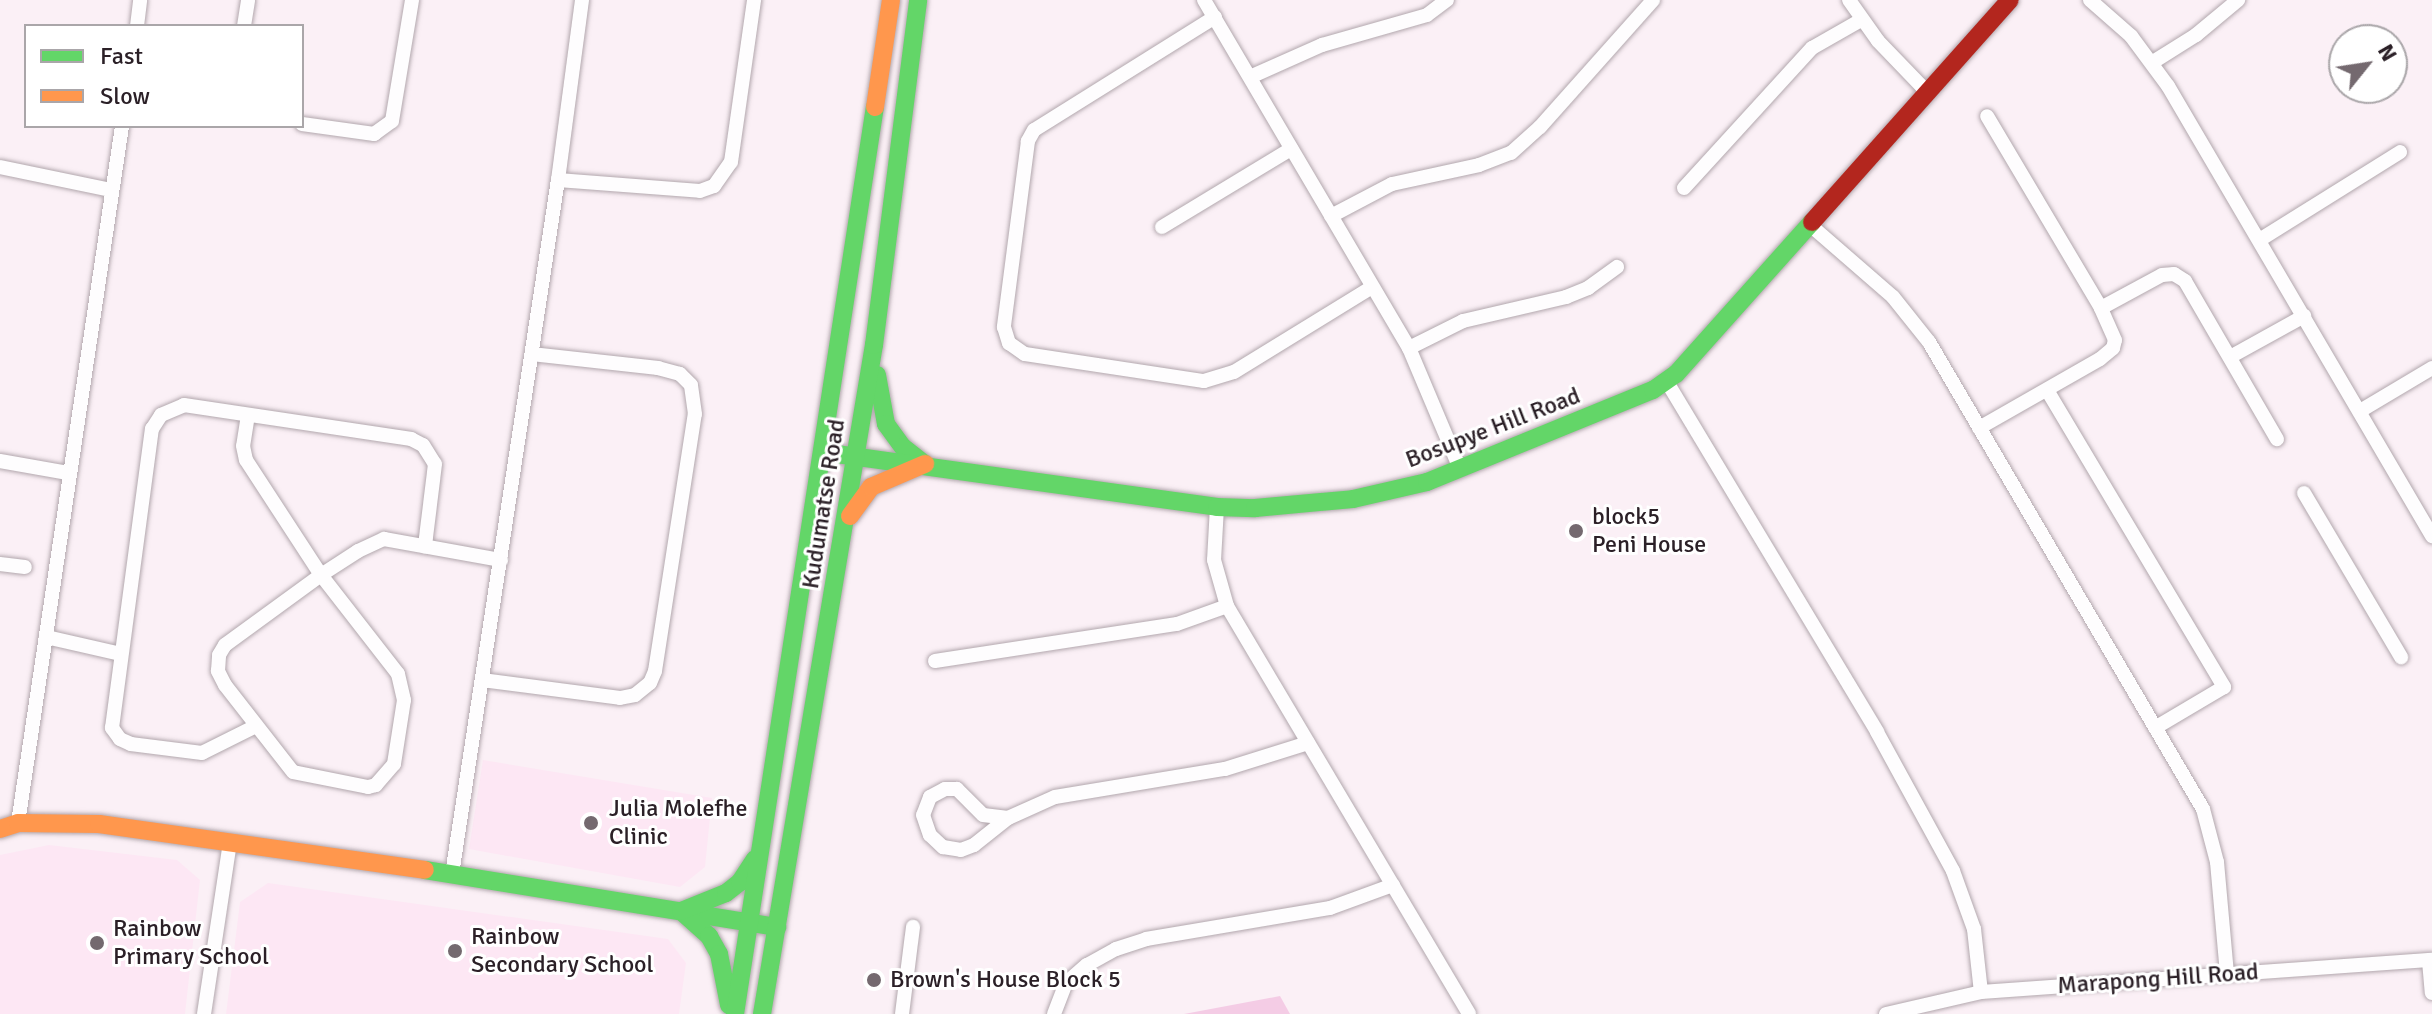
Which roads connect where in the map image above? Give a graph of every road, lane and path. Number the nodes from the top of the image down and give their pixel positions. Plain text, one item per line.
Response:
1 (140, 0) edge
2 (248, 0) edge
3 (412, 0) edge
4 (582, 0) edge
5 (754, 0) edge
6 (891, 0) edge
7 (918, 0) edge
8 (1204, 0) edge
9 (1447, 0) edge
10 (1653, 0) edge
11 (1849, 0) edge
12 (2010, 0) edge
13 (2090, 0) edge
14 (2238, 0) edge
15 (1215, 17) junction
16 (1861, 20) junction
17 (137, 24) edge
18 (244, 24) edge
19 (2153, 62) junction
20 (1250, 77) junction
21 (1927, 92) junction
22 (1987, 116) dead end
23 (304, 124) edge
24 (122, 128) edge
25 (1291, 149) junction
26 (2400, 152) dead end
27 (0, 167) edge
28 (558, 180) junction
29 (1684, 188) dead end
30 (111, 190) junction
31 (1331, 216) junction
32 (1809, 224) junction
33 (1162, 227) dead end
34 (2261, 239) junction
35 (1617, 267) dead end
36 (1372, 287) junction
37 (2101, 308) junction
38 (2304, 316) junction
39 (874, 345) junction
40 (1409, 348) junction
41 (532, 354) junction
42 (2230, 357) junction
43 (2432, 368) edge
44 (1667, 382) junction
45 (2047, 390) junction
46 (2360, 411) junction
47 (248, 415) junction
48 (1979, 428) junction
49 (2277, 439) dead end
50 (822, 452) junction
51 (856, 457) junction
52 (0, 461) edge
53 (925, 464) junction
54 (1460, 469) junction
55 (68, 473) junction
56 (2304, 493) dead end
57 (1217, 507) junction
58 (846, 520) junction
59 (2432, 536) edge
60 (425, 546) junction
61 (501, 560) junction
62 (0, 564) edge
63 (25, 567) dead end
64 (321, 575) junction
65 (1227, 606) junction
66 (46, 637) junction
67 (121, 654) junction
68 (2401, 657) dead end
69 (935, 661) dead end
70 (482, 680) junction
71 (256, 726) junction
72 (2155, 728) junction
73 (1308, 743) junction
74 (1008, 818) junction
75 (9, 826) edge
76 (230, 843) junction
77 (761, 850) junction
78 (452, 874) junction
79 (1393, 885) junction
80 (681, 911) junction
81 (750, 922) junction
82 (777, 927) junction
83 (913, 927) dead end
84 (2430, 960) edge
85 (2227, 974) junction
86 (1981, 992) junction
87 (2432, 993) edge
88 (204, 1014) edge
89 (732, 1014) edge
90 (762, 1014) edge
91 (902, 1014) edge
92 (1054, 1014) edge
93 (1469, 1014) edge
94 (1886, 1014) edge

1 - 17 street
2 - 18 street
3 - 23 street
4 - 28 street
5 - 28 street
6 - 50 main road, Kudumatse Road
7 - 39 main road, Kudumatse Road
8 - 15 street
9 - 20 street
10 - 31 street
11 - 16 street
12 - 21 main road, Bosupye Hill Road
13 - 19 street
14 - 19 street
15 - 20 street
15 - 36 street
16 - 21 street
16 - 29 street
19 - 34 street
20 - 25 street
21 - 32 main road, Bosupye Hill Road
22 - 37 street
24 - 30 street
25 - 31 street
25 - 33 street
26 - 34 street
27 - 30 street
28 - 41 street
30 - 55 street
31 - 36 street
32 - 44 main road, Bosupye Hill Road
32 - 48 street
34 - 38 street
35 - 40 street
36 - 40 street
37 - 42 street
37 - 45 street
38 - 42 street
38 - 46 street
39 - 51 main road, Kudumatse Road
39 - 53 main road
40 - 54 street
41 - 61 street
41 - 70 street
42 - 49 street
43 - 46 street
44 - 54 main road, Bosupye Hill Road
44 - 86 street
45 - 48 street
45 - 72 street
46 - 59 street
47 - 60 street
47 - 64 street
47 - 67 street
48 - 72 street
50 - 51 main road, Bosupye Hill Road
50 - 77 main road, Kudumatse Road
51 - 53 main road, Bosupye Hill Road
51 - 58 main road, Kudumatse Road
52 - 55 street
53 - 57 main road, Bosupye Hill Road
53 - 58 main road
54 - 57 main road, Bosupye Hill Road
55 - 66 street
56 - 68 street
57 - 65 street
58 - 82 main road, Kudumatse Road
60 - 61 street
60 - 64 street
61 - 70 street
62 - 63 street
64 - 71 street
64 - 71 street
65 - 69 street
65 - 73 street
66 - 67 street
66 - 75 street
67 - 71 street
70 - 78 street
72 - 85 street
73 - 74 street
73 - 79 street
74 - 74 street
75 - 76 main road
76 - 78 main road
76 - 88 street
77 - 80 main road
77 - 81 main road, Kudumatse Road
78 - 80 main road
79 - 92 street
79 - 93 street
80 - 81 main road
80 - 89 main road
81 - 82 main road
81 - 89 main road, Kudumatse Road
82 - 90 main road, Kudumatse Road
83 - 91 street
84 - 85 street, Marapong Hill Road
84 - 87 street
85 - 86 street, Marapong Hill Road
86 - 94 street, Marapong Hill Road

